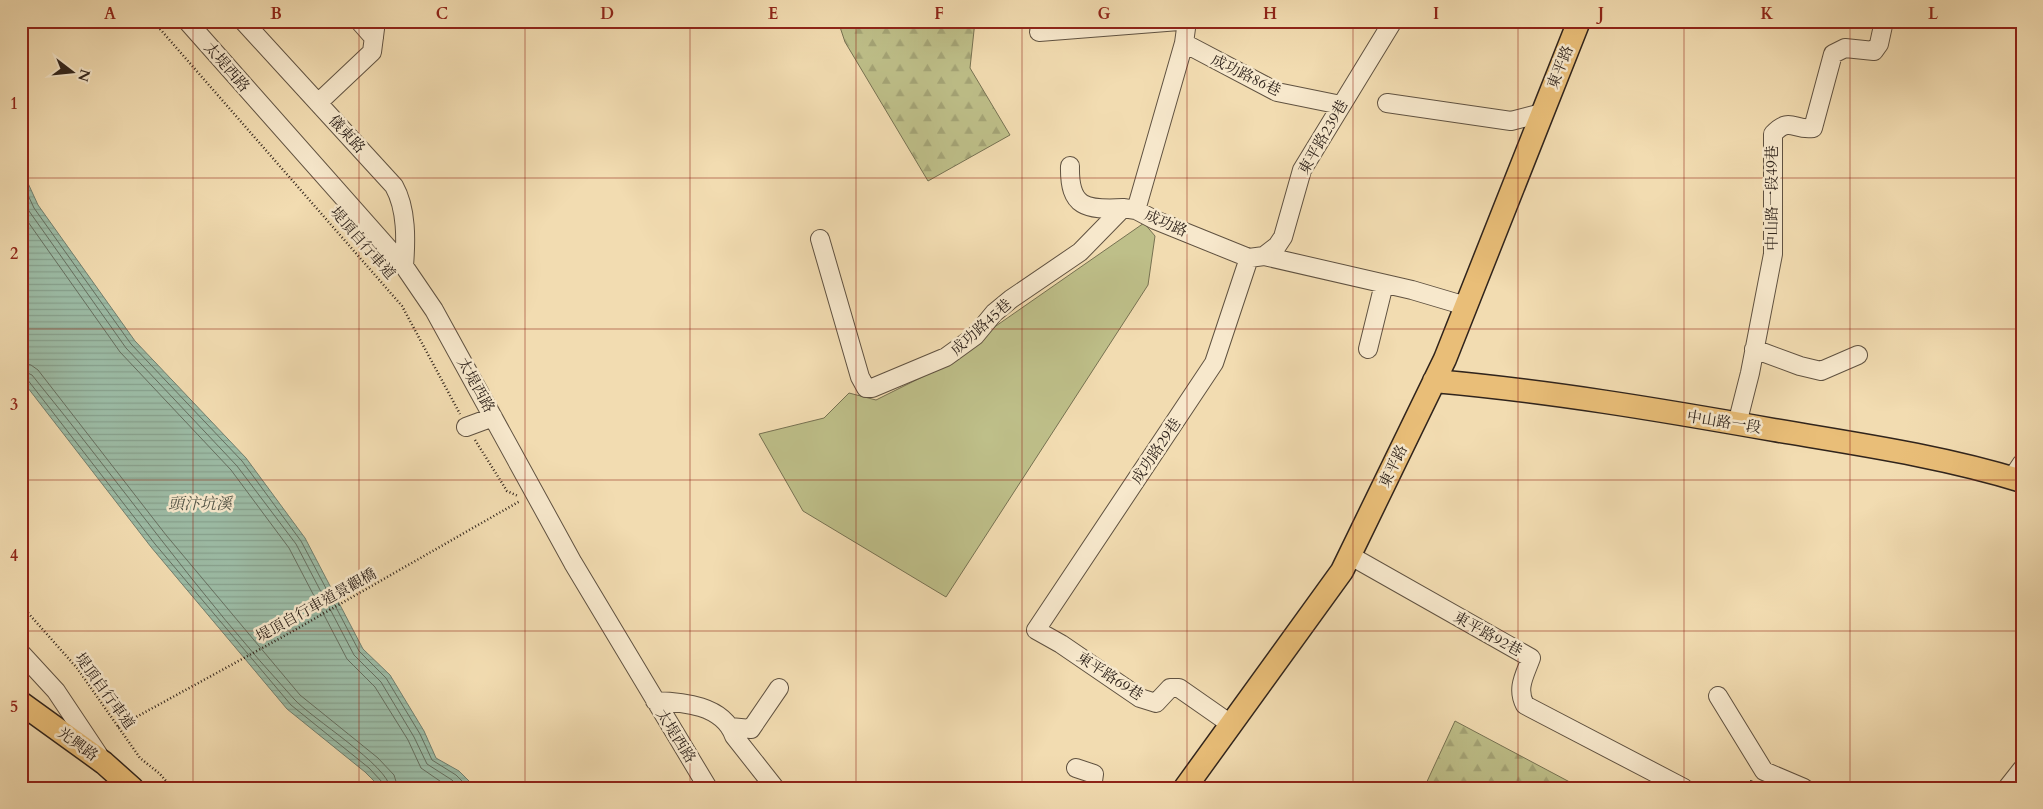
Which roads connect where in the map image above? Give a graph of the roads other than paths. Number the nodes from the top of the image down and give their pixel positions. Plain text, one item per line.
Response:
1 (187, 21) edge
2 (243, 21) edge
3 (358, 21) edge
4 (1178, 21) edge
5 (1187, 21) edge
6 (1394, 21) edge
7 (1579, 21) edge
8 (1884, 21) edge
9 (375, 30) edge
10 (1039, 32) dead end
11 (1184, 43) junction
12 (1413, 97) dead end
13 (318, 103) junction
14 (1387, 103) dead end
15 (1341, 105) junction
16 (1542, 113) junction
17 (1070, 166) dead end
18 (1130, 209) junction
19 (820, 239) dead end
20 (1256, 257) junction
21 (404, 266) junction
22 (1384, 284) junction
23 (1466, 306) junction
24 (1368, 349) dead end
25 (1754, 349) junction
26 (1858, 355) dead end
27 (1434, 381) junction
28 (493, 416) junction
29 (1738, 424) junction
30 (466, 426) road end
31 (2018, 474) edge
32 (1349, 555) junction
33 (1036, 630) joint
34 (21, 653) edge
35 (779, 688) dead end
36 (1718, 696) dead end
37 (655, 700) junction
38 (21, 703) edge
39 (1232, 725) junction
40 (730, 727) junction
41 (104, 763) junction
42 (1076, 768) dead end
43 (2022, 769) edge
44 (132, 788) edge
45 (708, 788) edge
46 (774, 788) edge
47 (1092, 788) edge
48 (1185, 788) edge
49 (1684, 788) edge
50 (1804, 788) edge
51 (2007, 788) edge

1 - 21 street, 太堤西路
2 - 13 street, 儀東路
3 - 9 street
4 - 10 street
5 - 11 street, 成功路
6 - 15 street, 東平路239巷
7 - 16 main road, 東平路
8 - 25 street, 中山路一段49巷
9 - 13 street
11 - 15 street, 成功路86巷
11 - 18 street, 成功路
12 - 16 street
13 - 21 street, 儀東路
14 - 16 street
15 - 20 street, 東平路239巷
16 - 23 main road, 東平路
17 - 18 street
18 - 19 street, 成功路45巷
18 - 20 street, 成功路
20 - 22 street, 成功路
20 - 33 street, 成功路29巷
21 - 28 street, 太堤西路
22 - 23 street, 成功路
22 - 24 street
23 - 27 main road, 東平路
25 - 26 street
25 - 29 street, 中山路一段49巷
27 - 29 main road, 中山路一段
27 - 32 main road, 東平路
28 - 30 street
28 - 37 street, 太堤西路
29 - 31 main road, 中山路一段
32 - 39 main road, 東平路
32 - 49 street, 東平路92巷
33 - 39 street, 東平路69巷
34 - 41 street
35 - 40 street
36 - 50 street
37 - 40 street
37 - 45 street, 太堤西路
38 - 41 main road, 光興路
39 - 48 main road, 東平路
40 - 46 street
41 - 44 main road, 光興路
42 - 47 street
43 - 51 street

